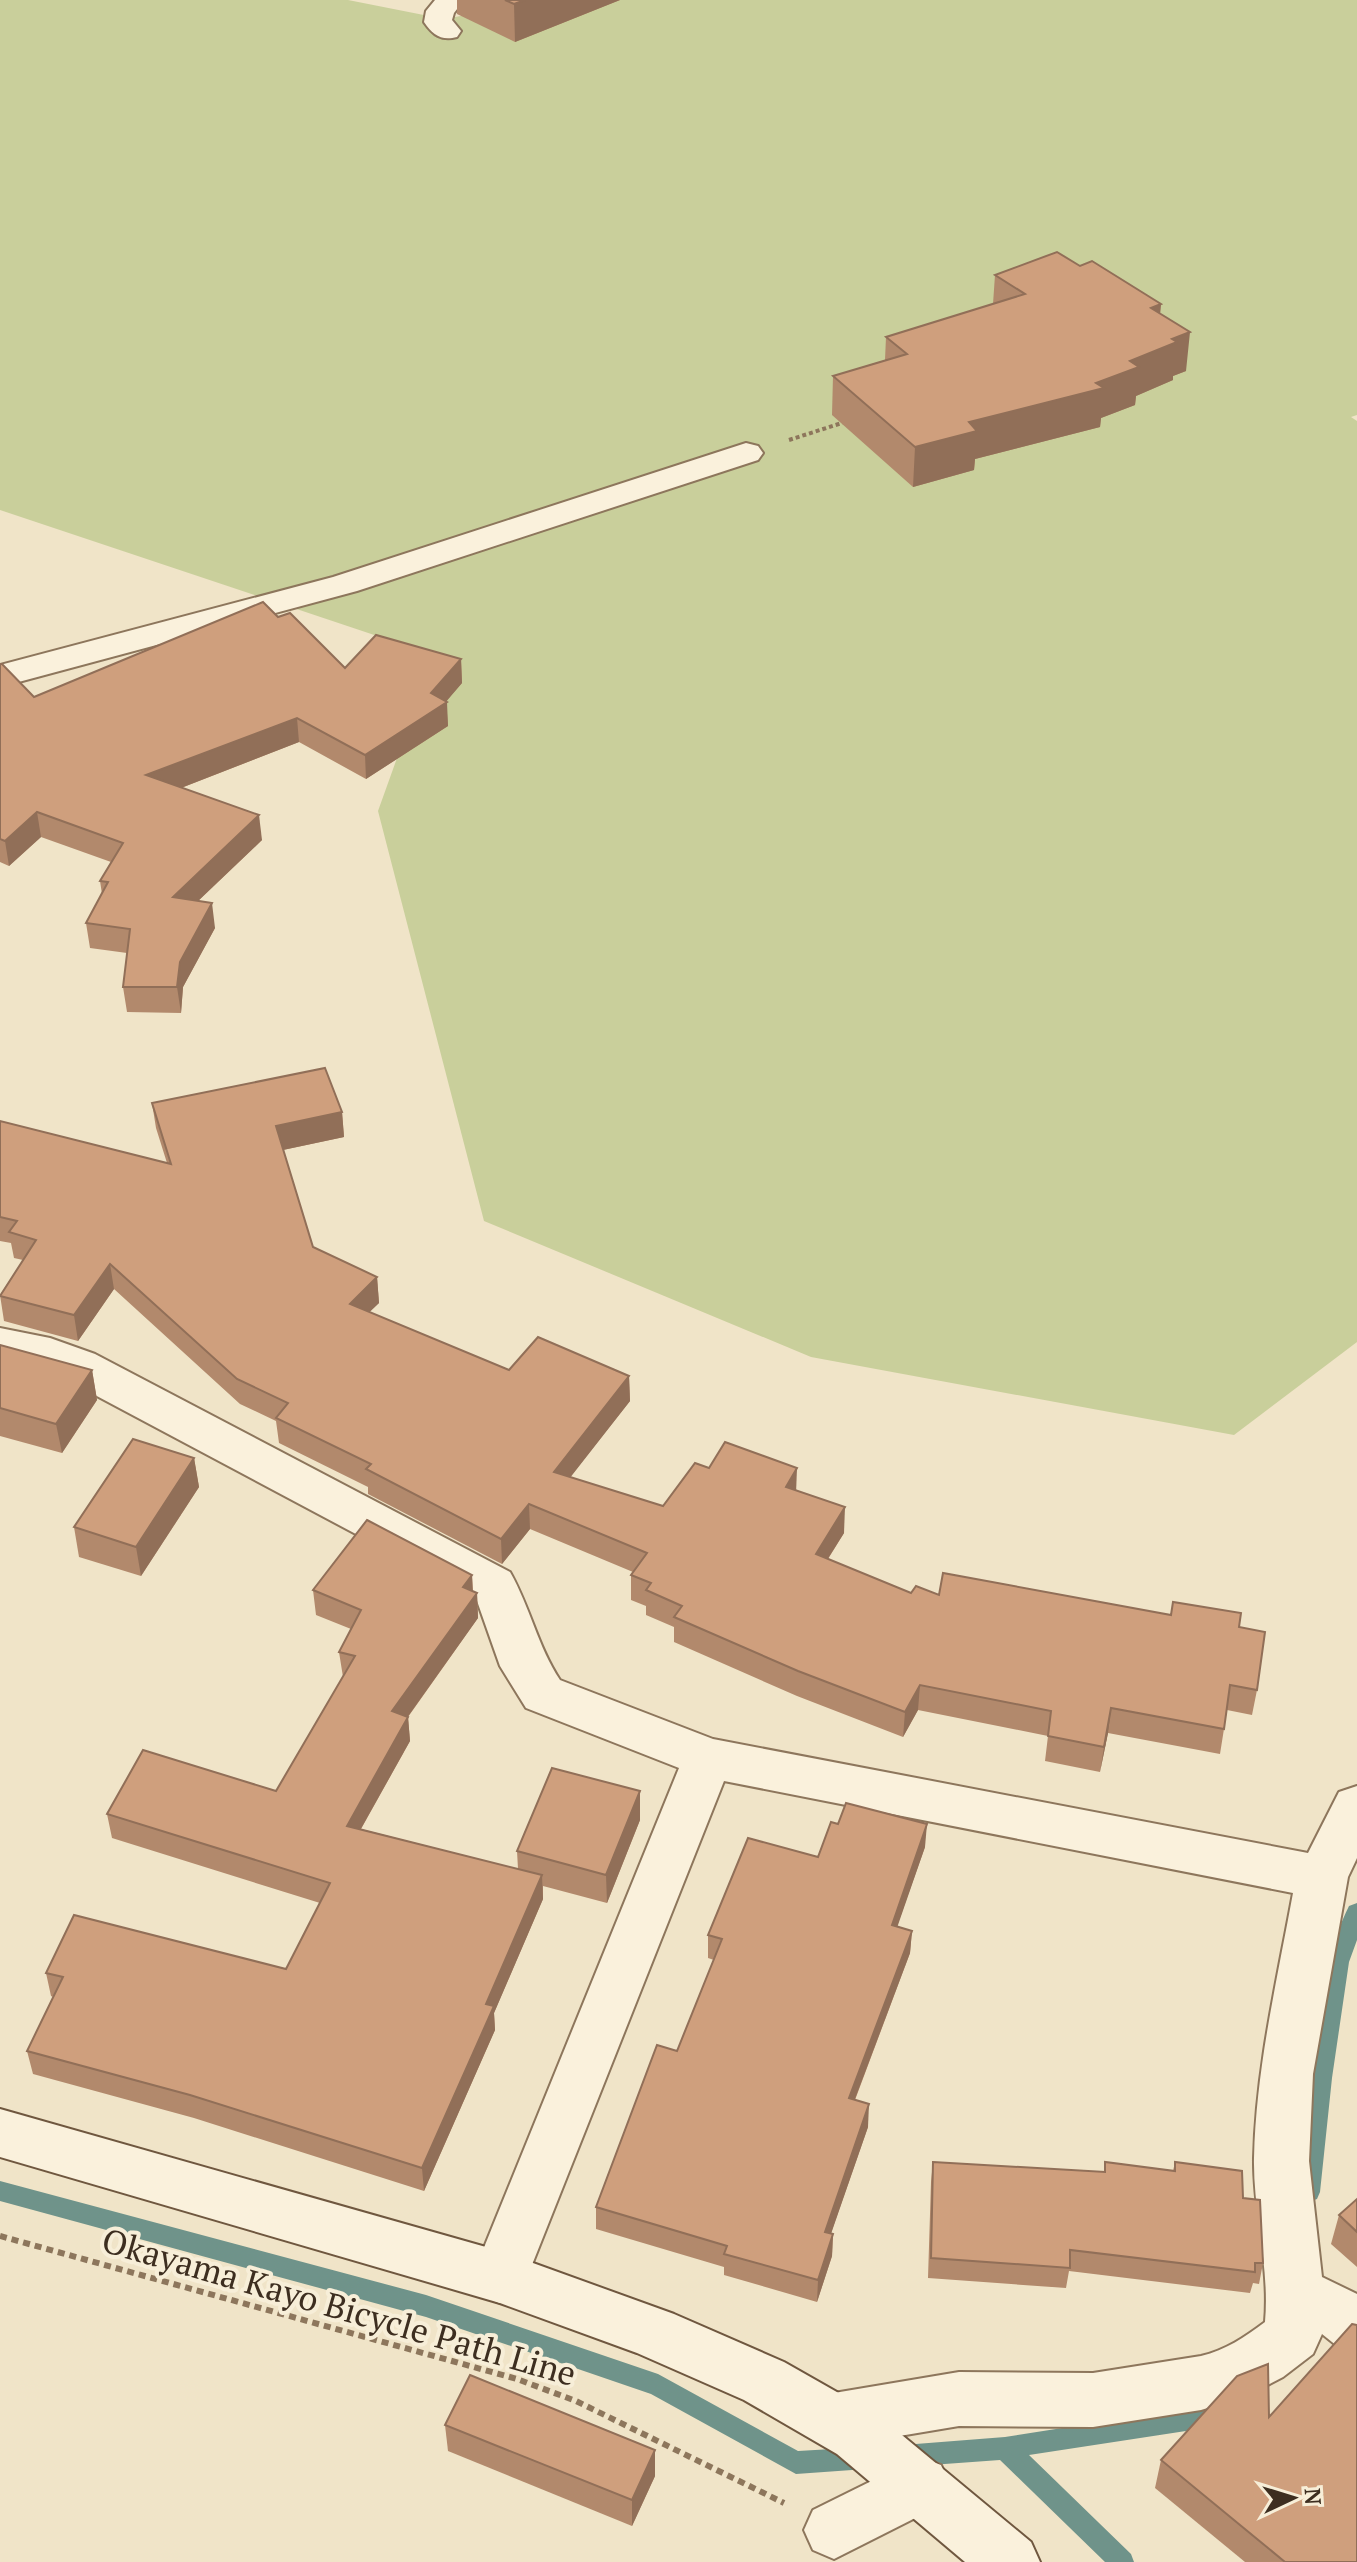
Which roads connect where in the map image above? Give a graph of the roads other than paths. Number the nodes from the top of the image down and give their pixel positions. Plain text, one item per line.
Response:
1 (450, 0) edge
2 (447, 31) dead end
3 (746, 453) dead end
4 (0, 676) edge
5 (0, 1344) edge
6 (708, 1758) junction
7 (1357, 1807) edge
8 (1322, 1877) junction
9 (0, 2133) edge
10 (500, 2277) junction
11 (1323, 2307) edge
12 (846, 2428) junction
13 (916, 2481) junction
14 (834, 2530) road end
15 (1010, 2562) edge

1 - 2 street
3 - 4 street
5 - 6 street
6 - 8 street
6 - 10 street
7 - 8 street
8 - 11 street
9 - 10 street
10 - 12 street
11 - 12 street
12 - 13 street
13 - 14 street
13 - 15 street

